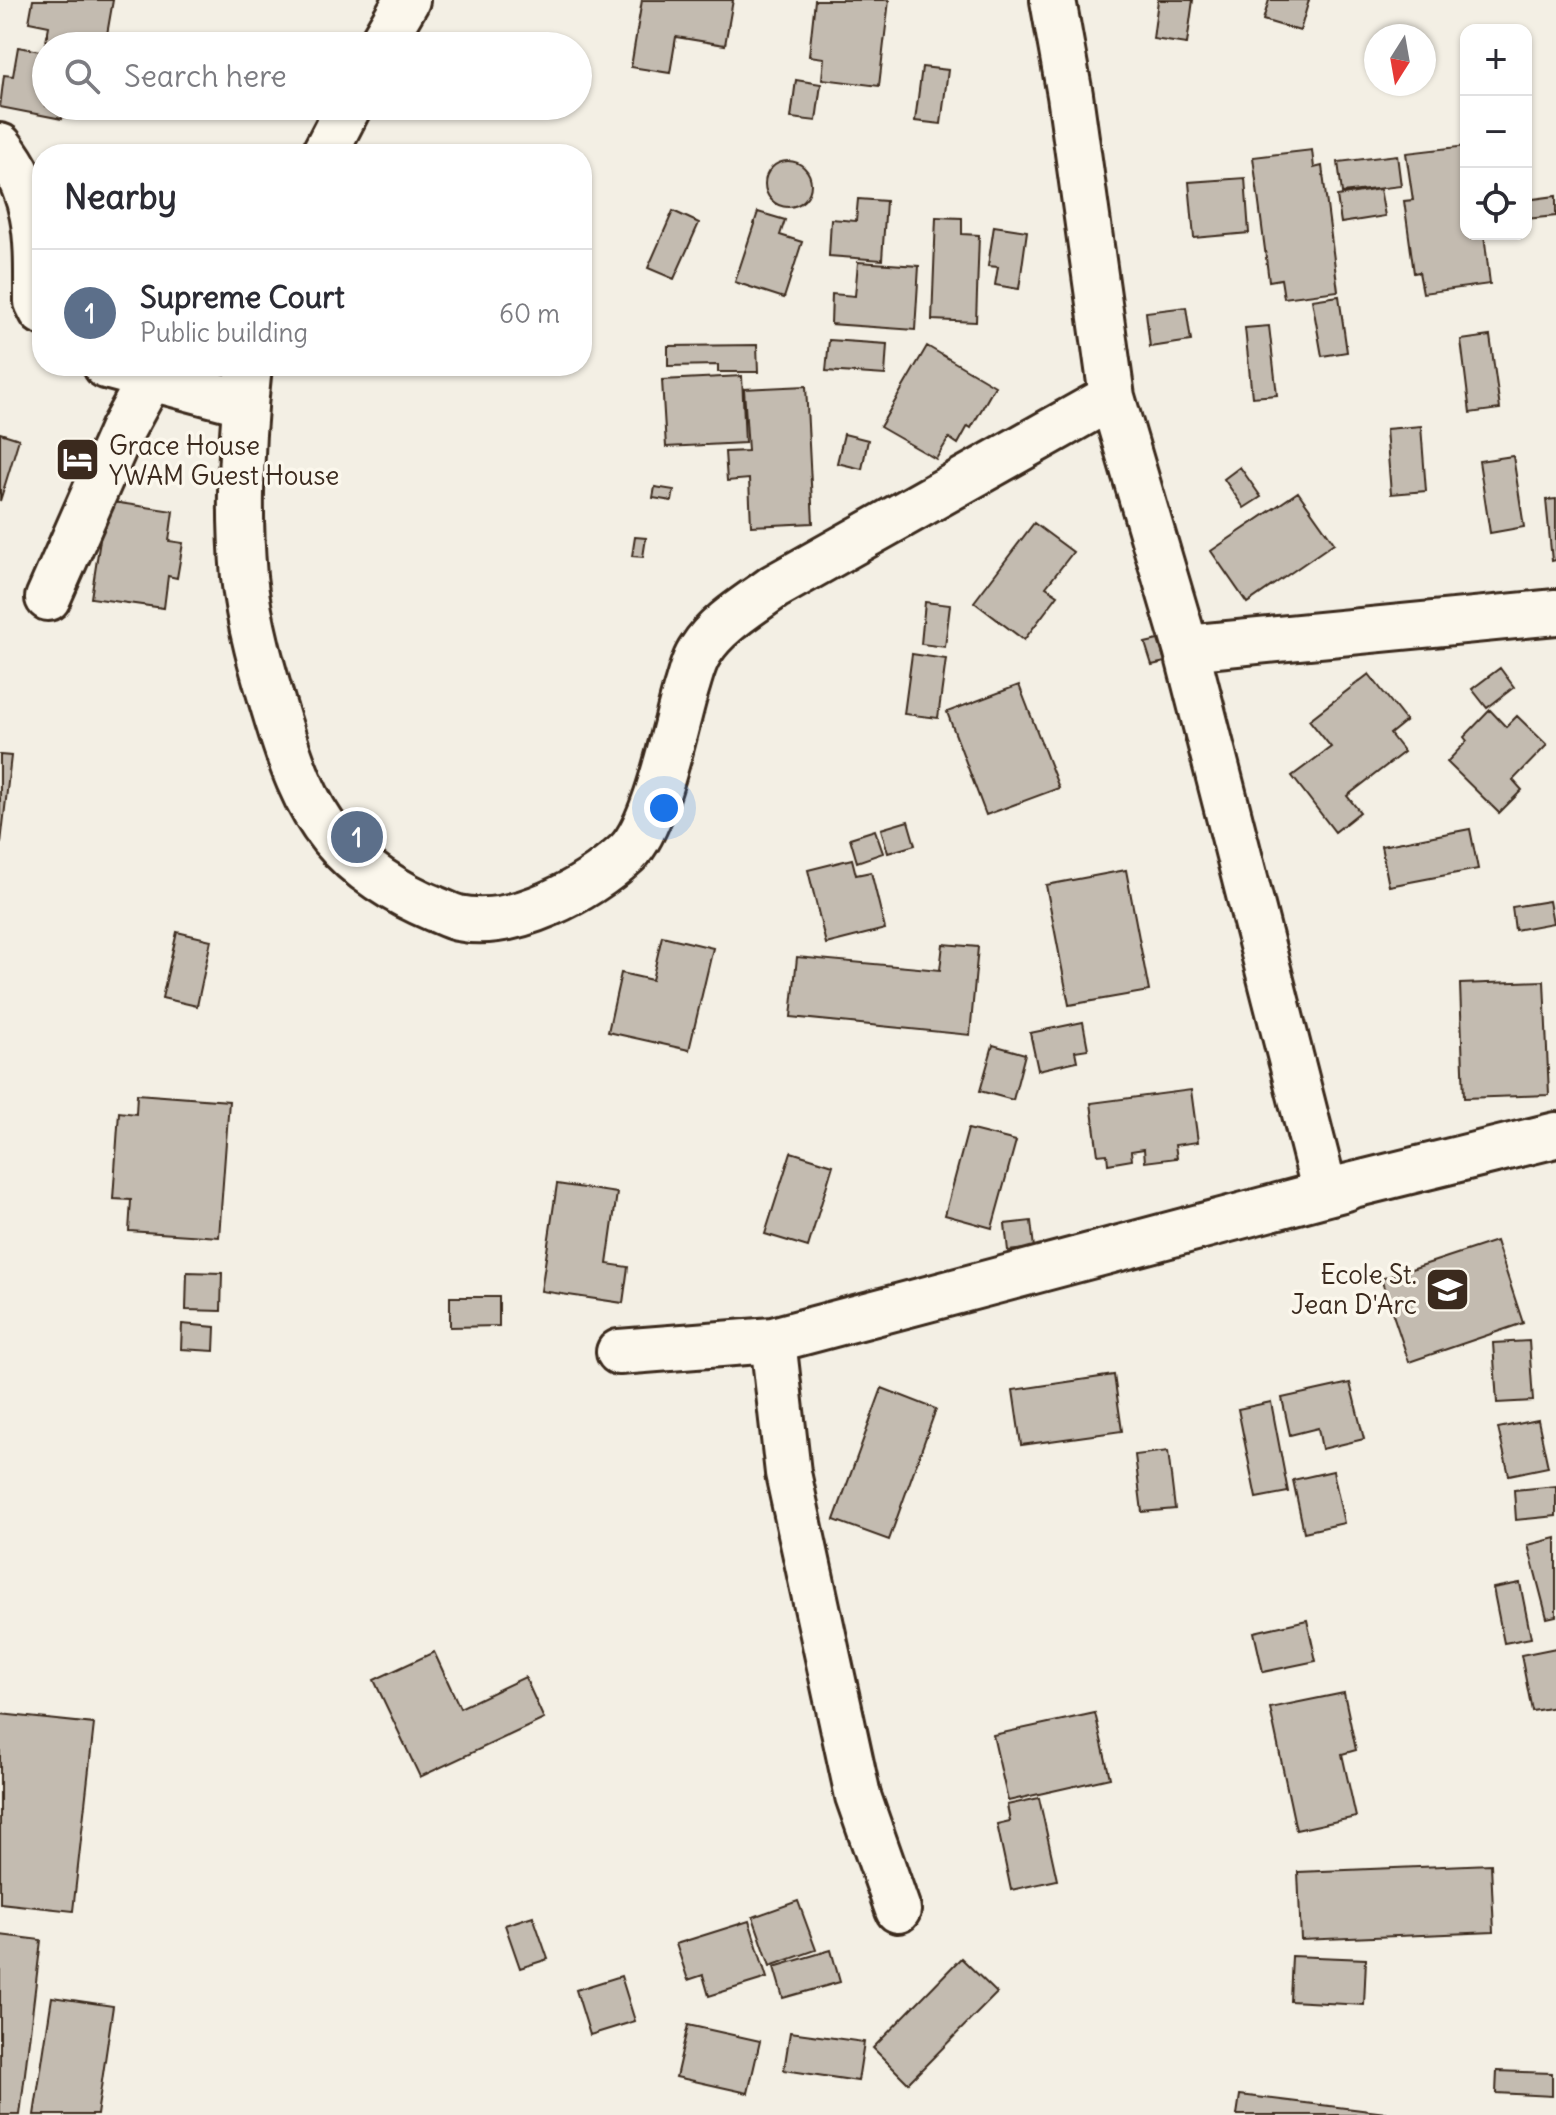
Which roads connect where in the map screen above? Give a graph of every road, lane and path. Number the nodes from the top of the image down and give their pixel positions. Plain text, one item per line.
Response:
1 (407, 0) edge
2 (1053, 0) edge
3 (388, 32) edge
4 (342, 120) edge
5 (329, 144) edge
6 (0, 146) edge
7 (32, 206) edge
8 (140, 376) edge
9 (150, 379) junction
10 (247, 385) edge
11 (1112, 397) junction
12 (48, 598) dead end
13 (1556, 612) edge
14 (1186, 648) junction
15 (1556, 1135) edge
16 (1346, 1188) junction
17 (773, 1340) junction
18 (619, 1352) dead end
19 (898, 1910) dead end

1 - 3 street
2 - 11 street
4 - 5 street
6 - 7 street
8 - 9 street
9 - 10 street
9 - 12 street
10 - 11 street
11 - 14 street
13 - 14 street
14 - 16 street
15 - 16 street
16 - 17 street
17 - 18 street
17 - 19 street

